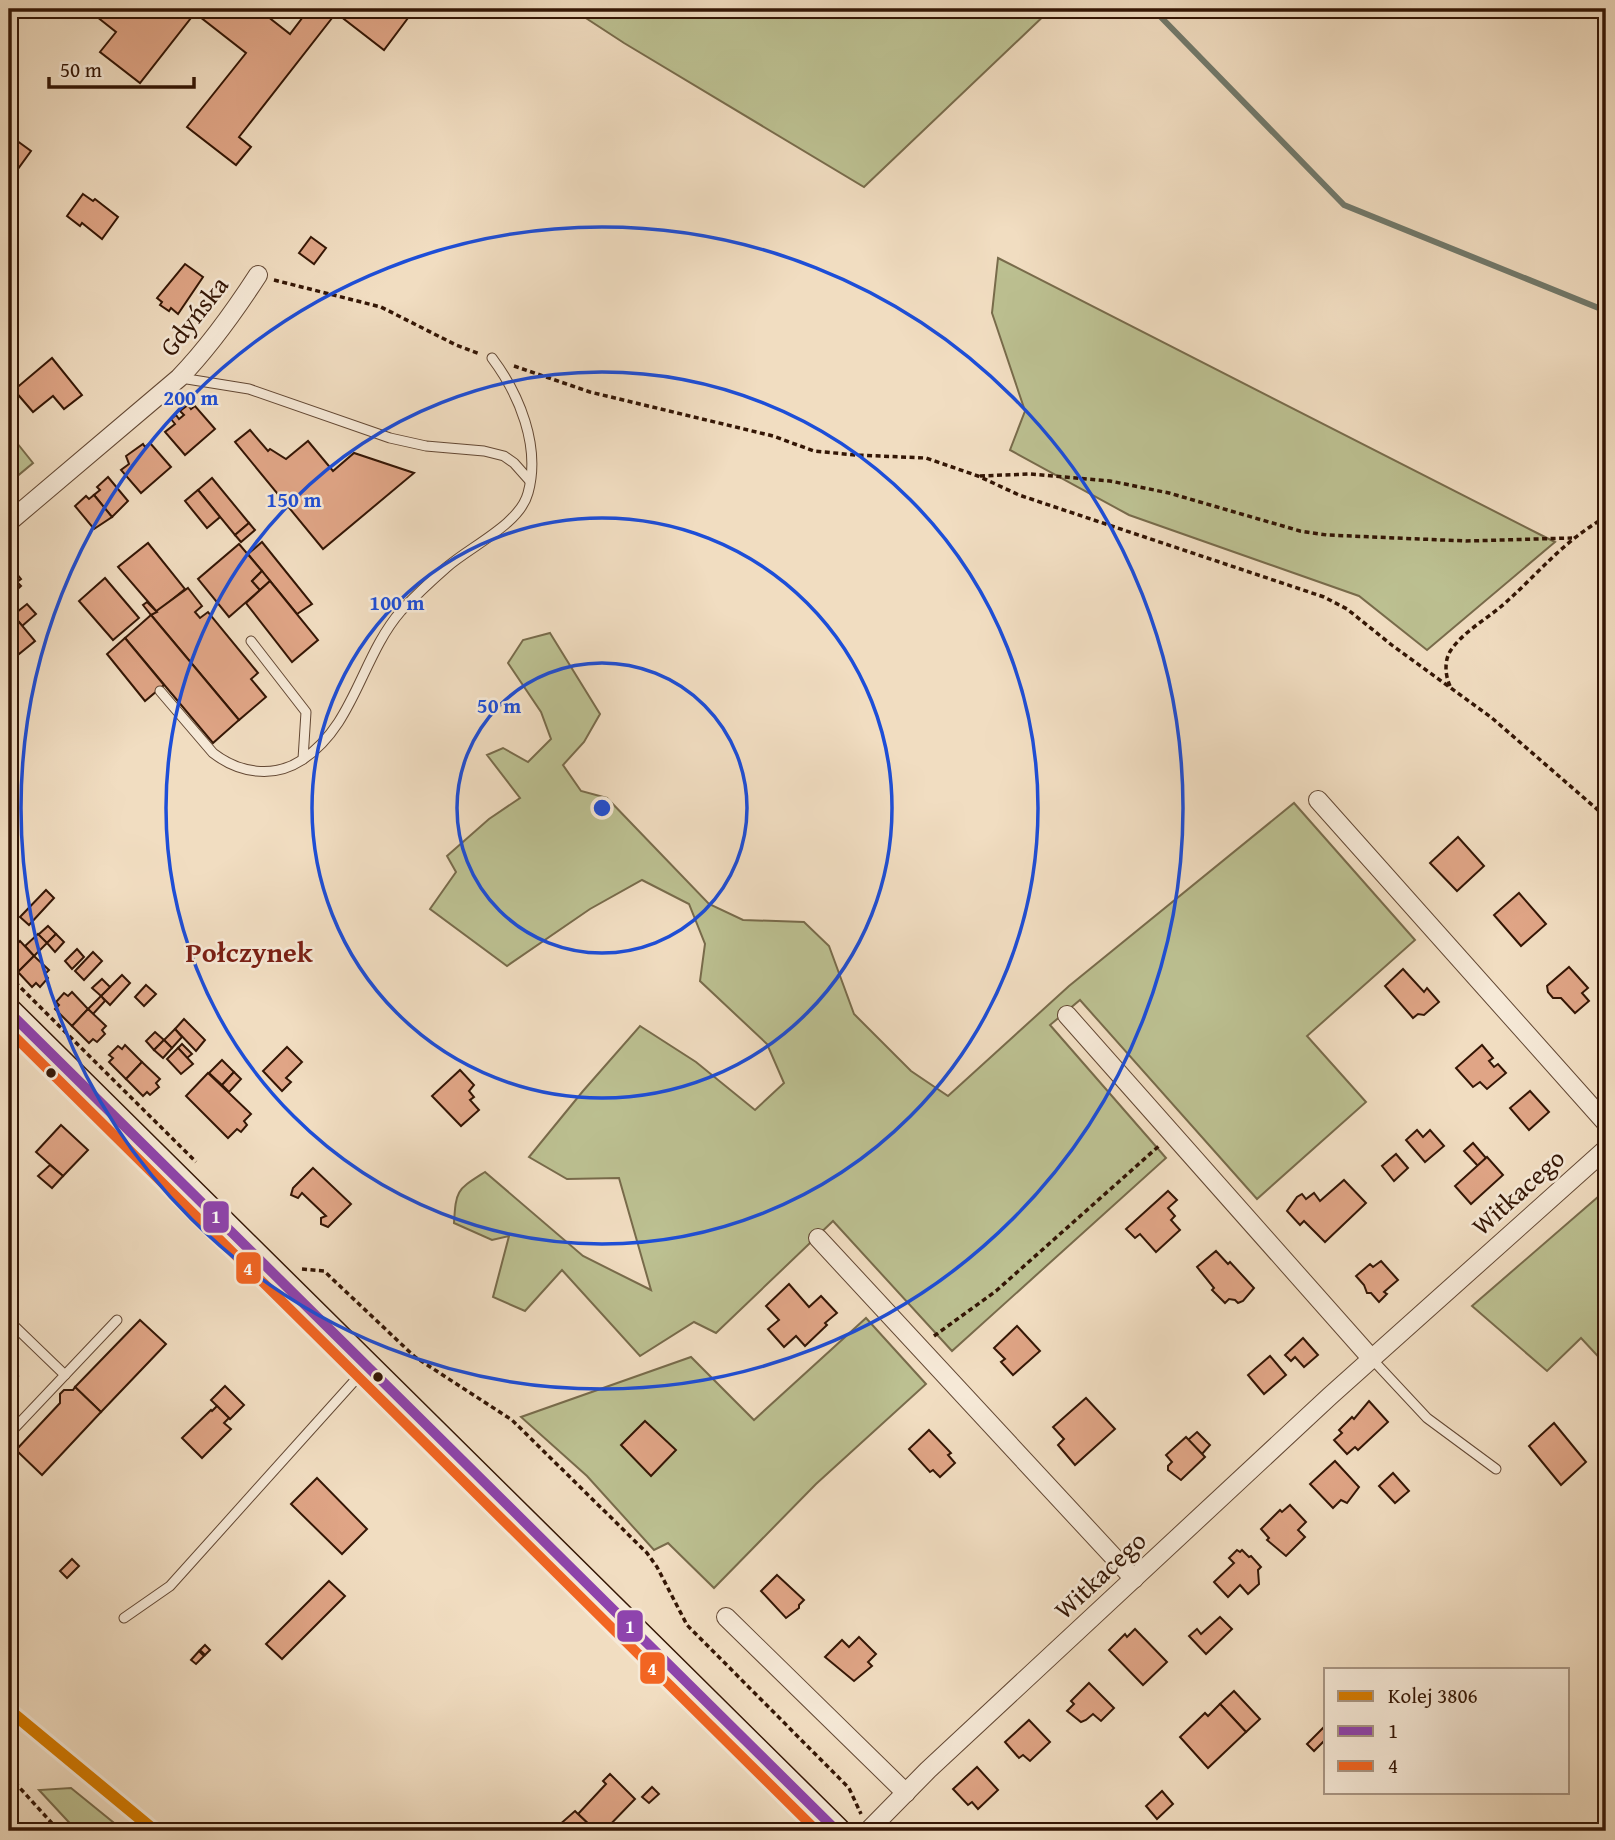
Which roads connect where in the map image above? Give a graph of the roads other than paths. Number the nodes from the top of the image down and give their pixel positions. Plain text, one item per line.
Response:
1 (258, 275) road end
2 (492, 358) road end
3 (179, 377) junction
4 (530, 481) junction
5 (9, 522) edge
6 (251, 641) dead end
7 (160, 691) dead end
8 (303, 759) junction
9 (1318, 800) dead end
10 (9, 1012) edge
11 (1067, 1015) dead end
12 (1606, 1123) edge
13 (1606, 1149) edge
14 (818, 1238) dead end
15 (117, 1320) dead end
16 (9, 1321) edge
17 (1371, 1359) junction
18 (367, 1367) junction
19 (65, 1375) junction
20 (9, 1434) edge
21 (1496, 1469) dead end
22 (1134, 1579) junction
23 (124, 1618) dead end
24 (726, 1618) dead end
25 (906, 1793) junction
26 (870, 1829) edge
27 (837, 1831) edge

1 - 3 street, Gdyńska
2 - 4 lane
3 - 4 lane
3 - 5 street, Gdyńska
4 - 8 lane
6 - 8 lane
7 - 8 lane
9 - 12 street
10 - 18 main road
11 - 17 street
13 - 17 street, Witkacego
14 - 22 street
15 - 19 lane
16 - 19 lane
17 - 21 lane
17 - 22 street, Witkacego
18 - 23 lane
18 - 27 main road
19 - 20 lane
22 - 25 street, Witkacego
24 - 25 street
25 - 26 street, Witkacego

